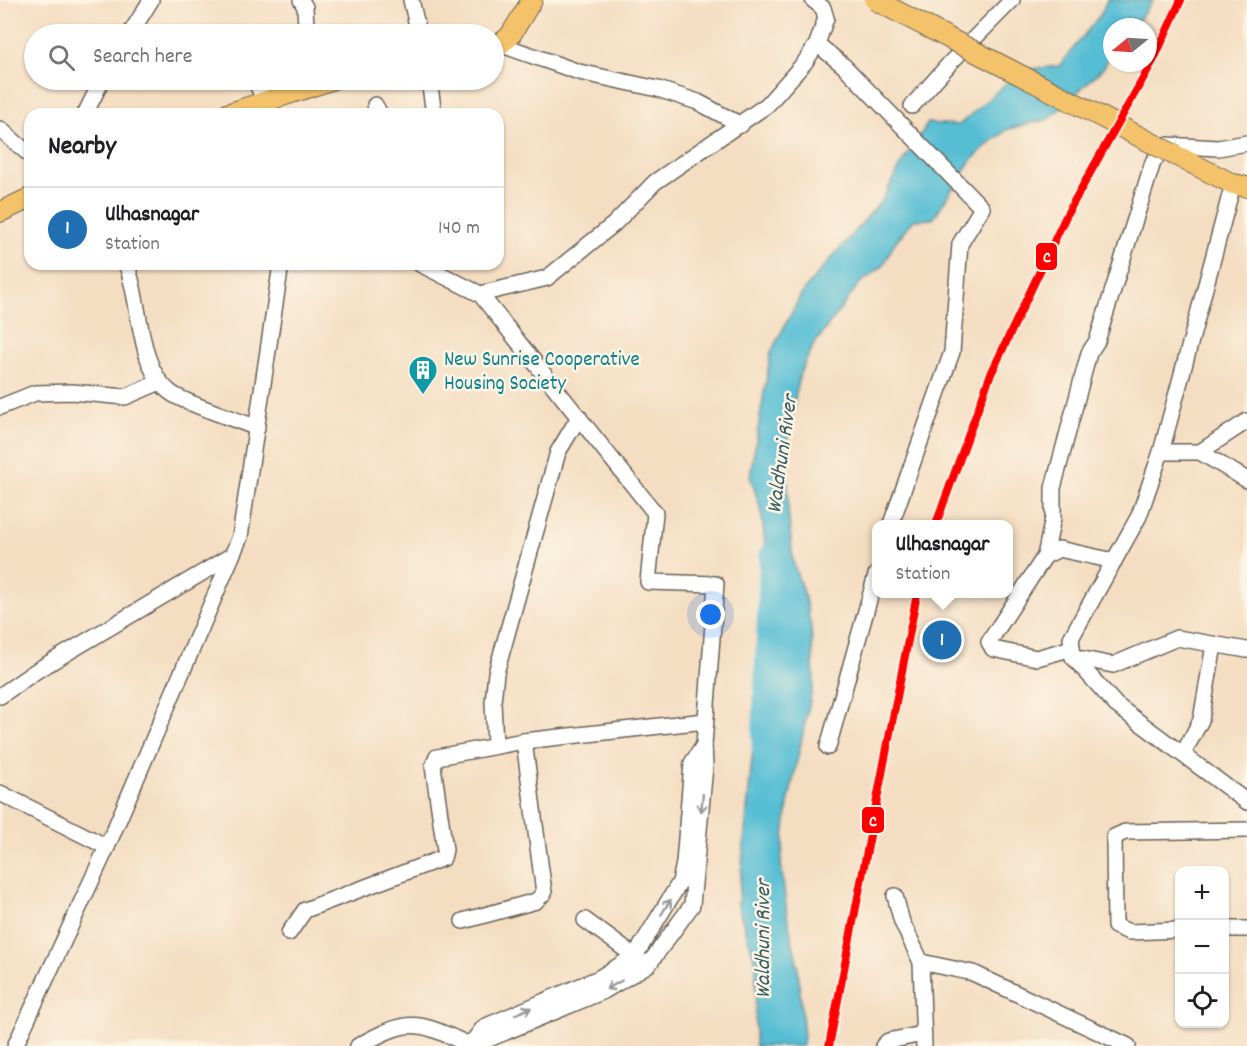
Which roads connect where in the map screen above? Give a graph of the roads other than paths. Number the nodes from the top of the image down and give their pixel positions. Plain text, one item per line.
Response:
1 (152, 0) edge
2 (301, 0) edge
3 (411, 0) edge
4 (532, 0) edge
5 (813, 0) edge
6 (875, 0) edge
7 (1012, 0) edge
8 (135, 24) edge
9 (306, 24) edge
10 (417, 24) edge
11 (504, 41) edge
12 (817, 44) junction
13 (504, 49) edge
14 (97, 90) edge
15 (260, 90) edge
16 (308, 90) edge
17 (430, 90) edge
18 (912, 106) dead end
19 (268, 107) edge
20 (88, 108) edge
21 (433, 108) edge
22 (741, 125) junction
23 (0, 129) edge
24 (1247, 143) edge
25 (24, 150) edge
26 (1240, 186) edge
27 (24, 201) edge
28 (0, 212) edge
29 (129, 270) edge
30 (280, 270) edge
31 (432, 270) edge
32 (480, 294) junction
33 (160, 382) junction
34 (0, 407) edge
35 (579, 417) junction
36 (1247, 421) edge
37 (256, 428) junction
38 (1161, 452) junction
39 (1200, 452) junction
40 (1247, 480) edge
41 (893, 520) edge
42 (1045, 556) junction
43 (229, 557) junction
44 (1114, 561) junction
45 (872, 589) edge
46 (1214, 645) junction
47 (1247, 650) edge
48 (1073, 652) junction
49 (0, 696) edge
50 (705, 721) junction
51 (524, 741) junction
52 (495, 745) junction
53 (704, 745) junction
54 (828, 747) dead end
55 (1183, 754) junction
56 (0, 793) edge
57 (1247, 802) edge
58 (1247, 830) edge
59 (107, 847) junction
60 (895, 896) dead end
61 (585, 920) dead end
62 (463, 921) dead end
63 (1229, 929) edge
64 (1247, 929) edge
65 (1175, 930) edge
66 (289, 933) dead end
67 (641, 961) junction
68 (921, 962) junction
69 (924, 1040) edge
70 (476, 1042) edge
71 (15, 1046) edge
72 (358, 1046) edge
73 (883, 1046) edge
74 (1128, 1046) edge

1 - 8 street
2 - 9 street
3 - 10 street
4 - 11 main road
5 - 12 street
6 - 26 main road, bridge
7 - 18 street
12 - 22 street
12 - 41 street
13 - 22 street
14 - 20 street
15 - 19 street
16 - 19 main road
17 - 21 street
22 - 32 street
23 - 25 street
24 - 42 street
26 - 38 street
27 - 28 main road
29 - 33 street
30 - 37 street
31 - 32 street
32 - 35 street
33 - 34 street
33 - 37 street
35 - 50 street
35 - 52 street
36 - 39 street
37 - 43 street
38 - 39 street
38 - 44 street
39 - 40 street
42 - 44 street
42 - 48 street
43 - 49 street
43 - 59 street
44 - 48 street
45 - 54 street
46 - 47 street
46 - 48 street
46 - 55 street
48 - 55 street
50 - 51 street
50 - 53 street
51 - 52 street
51 - 62 street
52 - 66 street
67 -> 53 street
53 -> 67 street
55 - 57 street
56 - 59 street
58 - 65 street
59 - 71 street
60 - 68 street
61 - 67 street
63 - 64 street
67 - 70 street
68 - 69 street
68 - 74 street
69 - 73 street
70 - 72 street

